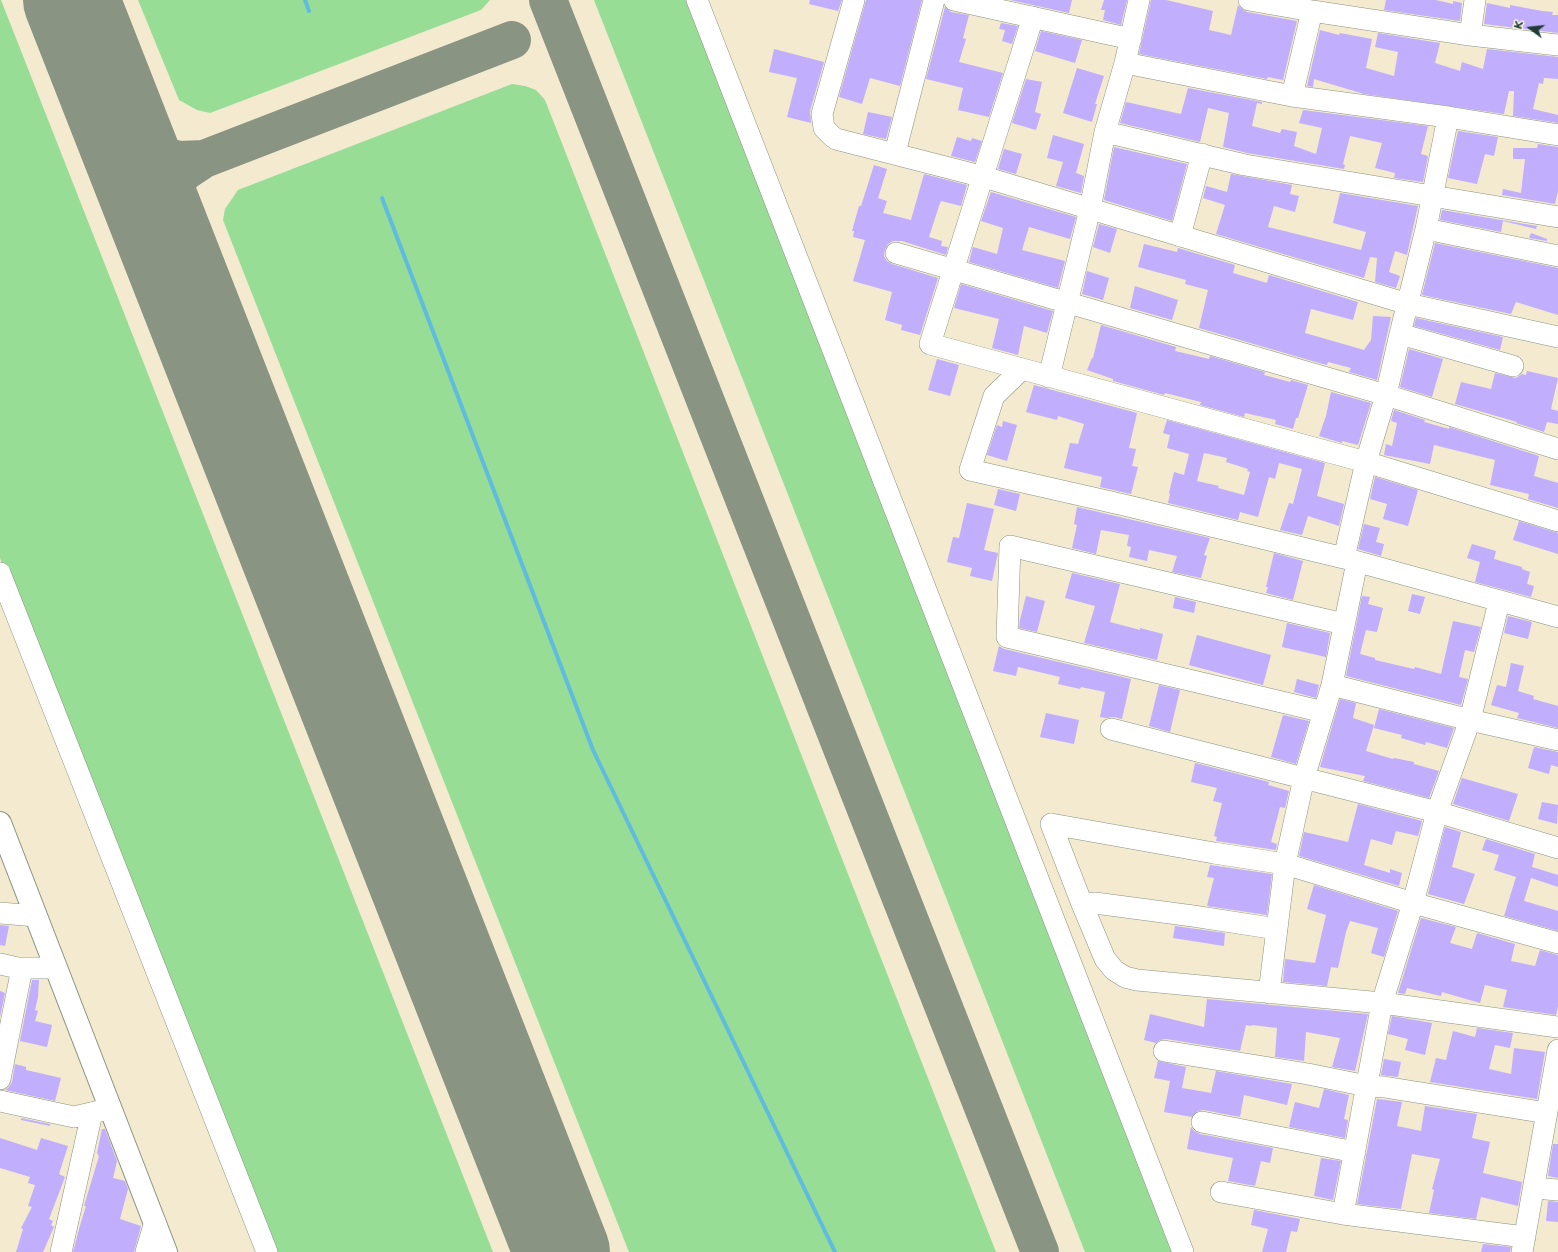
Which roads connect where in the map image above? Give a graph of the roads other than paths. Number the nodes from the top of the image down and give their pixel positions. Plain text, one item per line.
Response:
1 (697, 0) edge
2 (854, 0) edge
3 (934, 0) edge
4 (954, 0) edge
5 (1139, 0) edge
6 (1249, 0) edge
7 (1475, 0) edge
8 (1312, 11) junction
9 (1033, 17) junction
10 (1470, 35) junction
11 (1131, 39) junction
12 (1558, 45) edge
13 (1125, 63) junction
14 (1292, 96) junction
15 (1448, 117) junction
16 (1104, 132) junction
17 (1558, 135) edge
18 (895, 153) junction
19 (1202, 154) junction
20 (984, 177) junction
21 (1432, 196) junction
22 (1090, 209) junction
23 (1558, 217) edge
24 (1426, 229) junction
25 (1180, 236) junction
26 (896, 253) dead end
27 (1558, 256) edge
28 (954, 270) junction
29 (1068, 303) junction
30 (1408, 304) junction
31 (1400, 334) junction
32 (1558, 337) edge
33 (1513, 366) dead end
34 (1022, 369) junction
35 (1049, 377) junction
36 (1386, 394) junction
37 (1558, 449) edge
38 (1366, 462) junction
39 (1558, 521) edge
40 (1350, 560) junction
41 (0, 573) edge
42 (1499, 602) junction
43 (1558, 617) edge
44 (1344, 624) junction
45 (1332, 685) junction
46 (1324, 712) junction
47 (1470, 720) junction
48 (1111, 728) dead end
49 (1558, 740) edge
50 (1304, 778) junction
51 (1437, 812) junction
52 (0, 823) edge
53 (1558, 848) edge
54 (1285, 864) junction
55 (1413, 903) junction
56 (1082, 904) junction
57 (0, 913) edge
58 (36, 916) junction
59 (1277, 929) junction
60 (1558, 943) edge
61 (0, 964) edge
62 (22, 968) junction
63 (56, 968) junction
64 (1269, 993) junction
65 (1382, 1003) junction
66 (1558, 1027) edge
67 (1558, 1050) edge
68 (1164, 1051) dead end
69 (0, 1079) edge
70 (1367, 1086) junction
71 (0, 1102) edge
72 (102, 1111) junction
73 (1547, 1113) junction
74 (1202, 1122) dead end
75 (1355, 1152) junction
76 (1534, 1188) junction
77 (1558, 1190) edge
78 (1221, 1192) dead end
79 (1344, 1214) junction
80 (155, 1222) junction
81 (1524, 1244) edge
82 (61, 1252) edge
83 (146, 1252) edge
84 (166, 1252) edge
85 (267, 1252) edge
86 (1183, 1252) edge

1 - 86 street
2 - 18 street
3 - 18 street
4 - 9 street
5 - 11 street
6 - 8 street
7 - 10 street
8 - 10 street
8 - 14 street
9 - 11 street
9 - 20 street
10 - 12 street
11 - 13 street
13 - 14 street
13 - 16 street
14 - 15 street
15 - 17 street
15 - 21 street
16 - 19 street
16 - 22 street
18 - 20 street
19 - 21 street
19 - 25 street
20 - 22 street
20 - 28 street
21 - 23 street
21 - 24 street
22 - 25 street
22 - 29 street
24 - 27 street
24 - 30 street
25 - 30 street
26 - 28 street
28 - 29 street
28 - 34 street
29 - 35 street
29 - 36 street
30 - 31 street
30 - 32 street
31 - 33 street
31 - 36 street
34 - 35 street
34 - 40 street
35 - 38 street
36 - 37 street
36 - 38 street
38 - 39 street
38 - 40 street
40 - 42 street
40 - 44 street
41 - 85 street
42 - 43 street
42 - 47 street
44 - 45 street
44 - 46 street
45 - 46 street
45 - 47 street
46 - 50 street
47 - 49 street
47 - 51 street
48 - 50 street
50 - 51 street
50 - 54 street
51 - 53 street
51 - 55 street
52 - 58 main road
54 - 55 street
54 - 56 street
54 - 59 street
55 - 60 street
55 - 65 street
56 - 59 street
56 - 64 street
57 - 58 street
58 - 63 main road
59 - 64 street
61 - 62 street
62 - 63 street
62 - 69 street
63 - 72 main road
64 - 65 street
65 - 66 street
65 - 70 street
67 - 73 street
68 - 70 street
70 - 73 street
70 - 75 street
71 - 72 street
72 - 80 main road
72 - 82 street
73 - 76 street
74 - 75 street
75 - 79 street
76 - 77 street
76 - 81 street
78 - 79 street
79 - 81 street
80 - 83 street
80 - 84 main road

